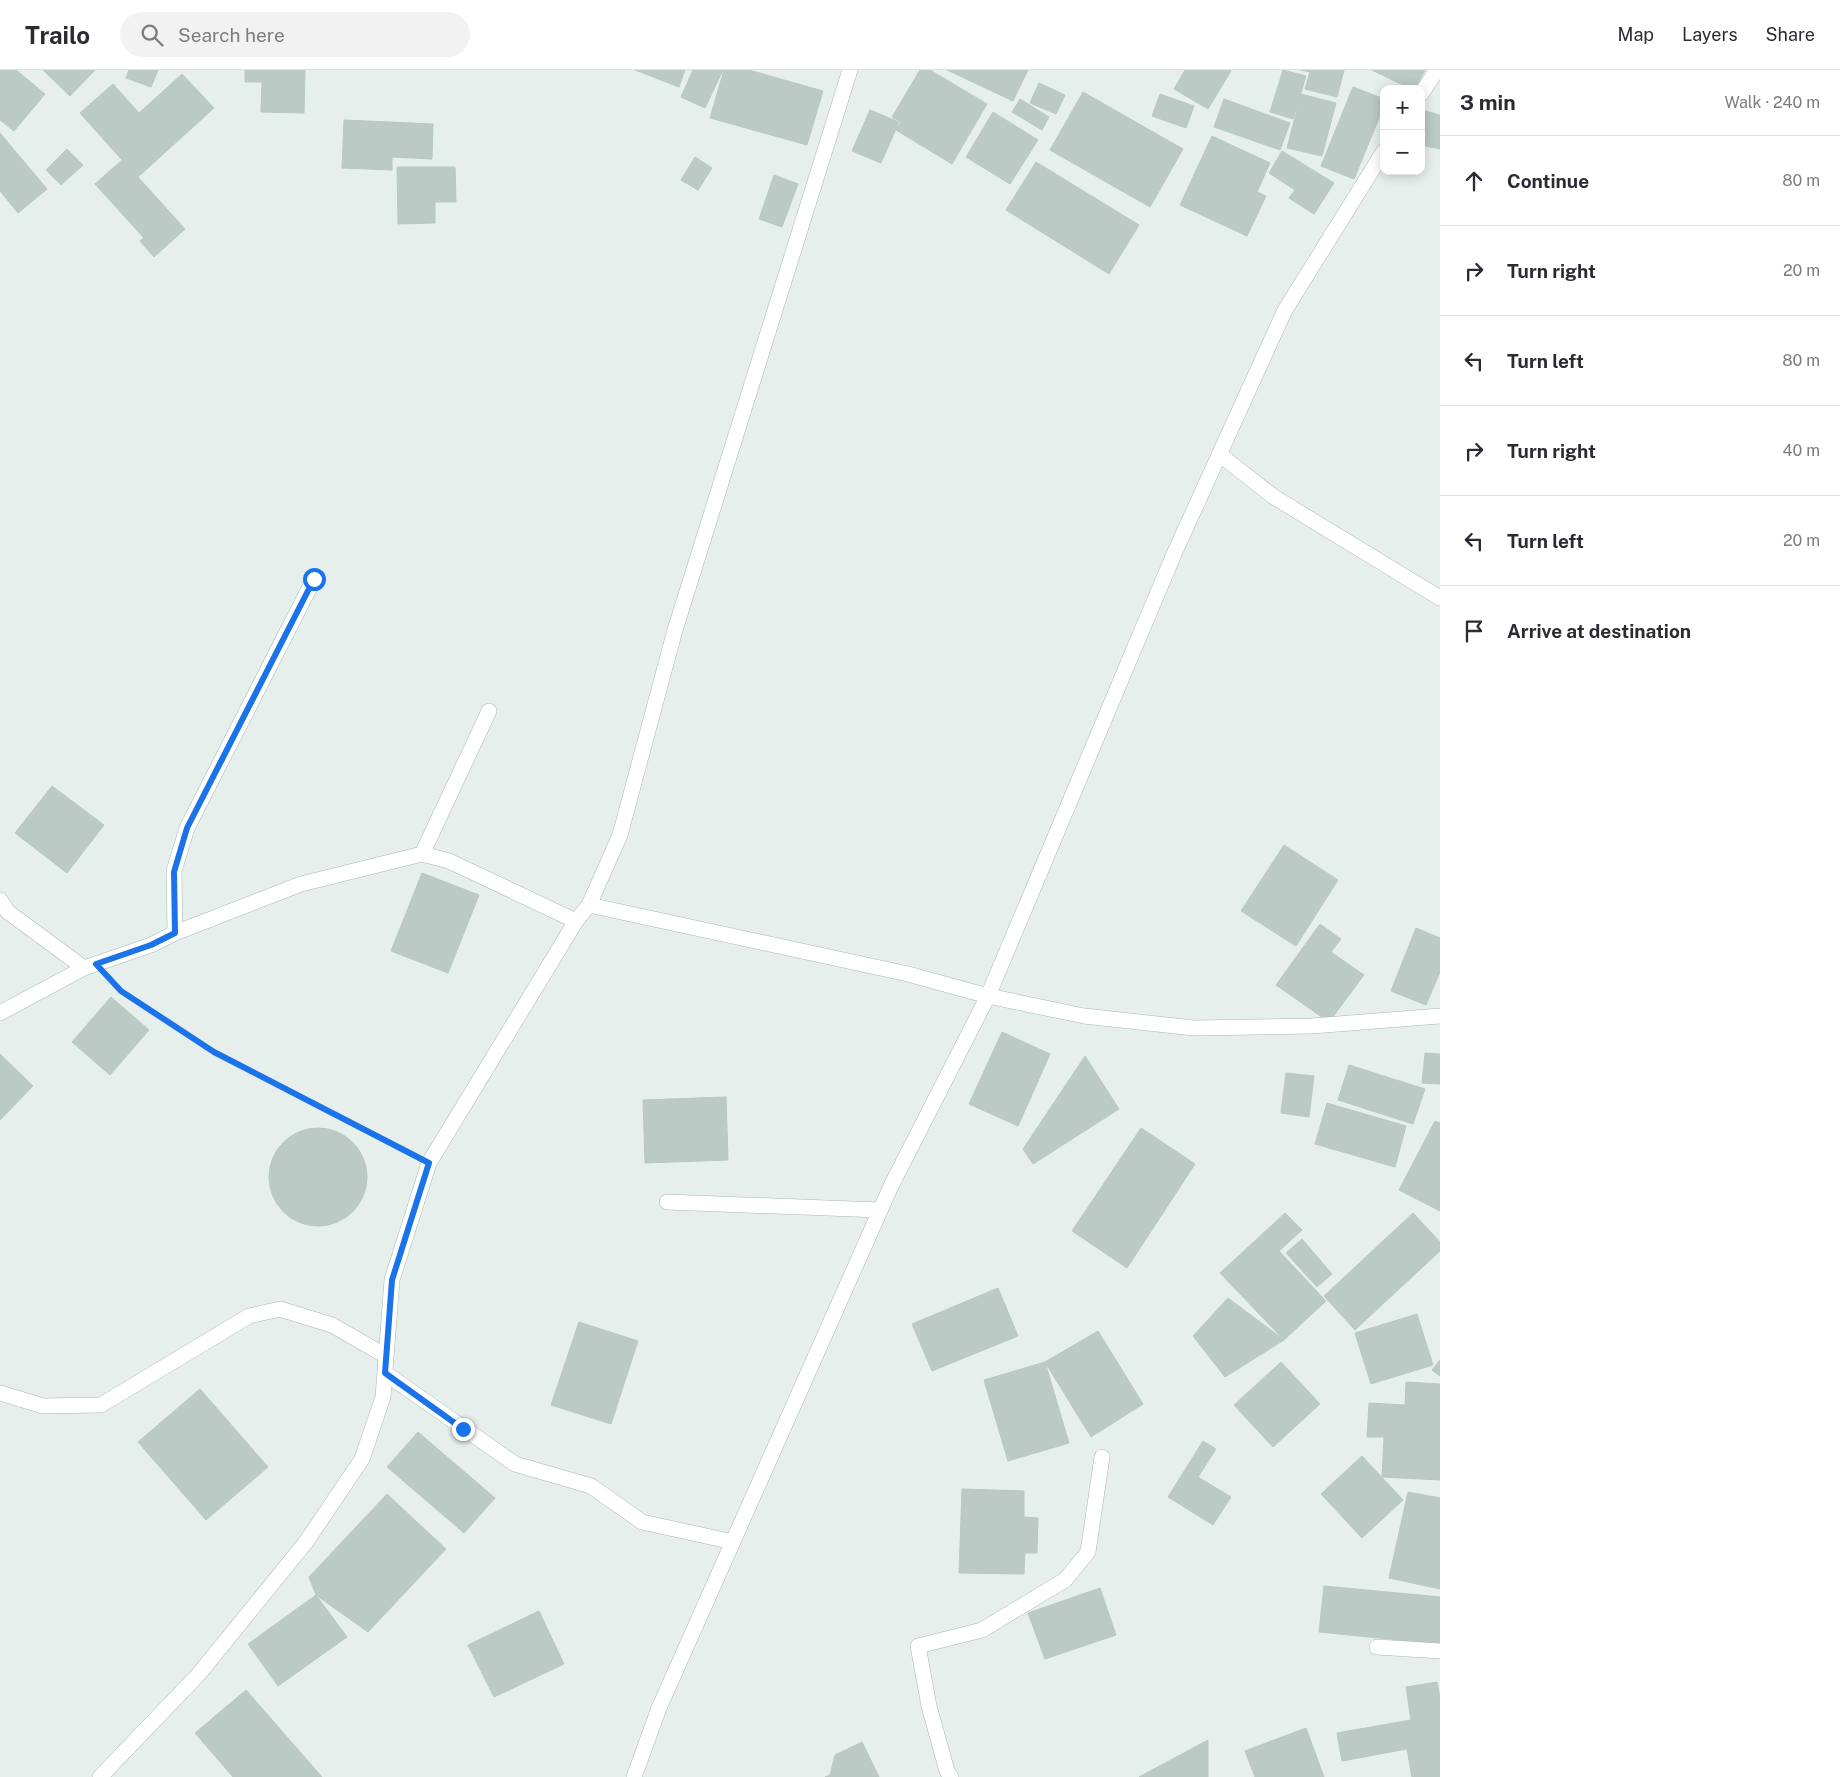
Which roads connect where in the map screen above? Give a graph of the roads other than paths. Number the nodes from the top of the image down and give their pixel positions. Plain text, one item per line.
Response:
1 (850, 70) edge
2 (1437, 70) edge
3 (1425, 88) edge
4 (1380, 157) edge
5 (1219, 454) junction
6 (314, 579) dead end
7 (1440, 598) edge
8 (489, 711) dead end
9 (422, 854) junction
10 (0, 900) edge
11 (589, 905) junction
12 (576, 921) junction
13 (175, 933) junction
14 (90, 966) junction
15 (988, 996) junction
16 (0, 1013) edge
17 (1440, 1016) edge
18 (668, 1202) dead end
19 (880, 1210) junction
20 (386, 1356) junction
21 (385, 1373) junction
22 (0, 1393) edge
23 (1102, 1457) dead end
24 (733, 1542) junction
25 (1377, 1648) dead end
26 (1440, 1652) edge
27 (100, 1777) edge
28 (634, 1777) edge
29 (951, 1777) edge

1 - 11 street
2 - 3 street
4 - 5 street
5 - 7 street
5 - 15 street
6 - 13 street
8 - 9 street
9 - 12 street
9 - 13 street
10 - 14 street
11 - 12 street
11 - 15 street
12 - 20 street
13 - 14 street
14 - 16 street
15 - 17 street
15 - 19 street
18 - 19 street
19 - 24 street
20 - 21 street
20 - 22 street
21 - 24 street
21 - 27 street
23 - 29 street
24 - 28 street
25 - 26 street

